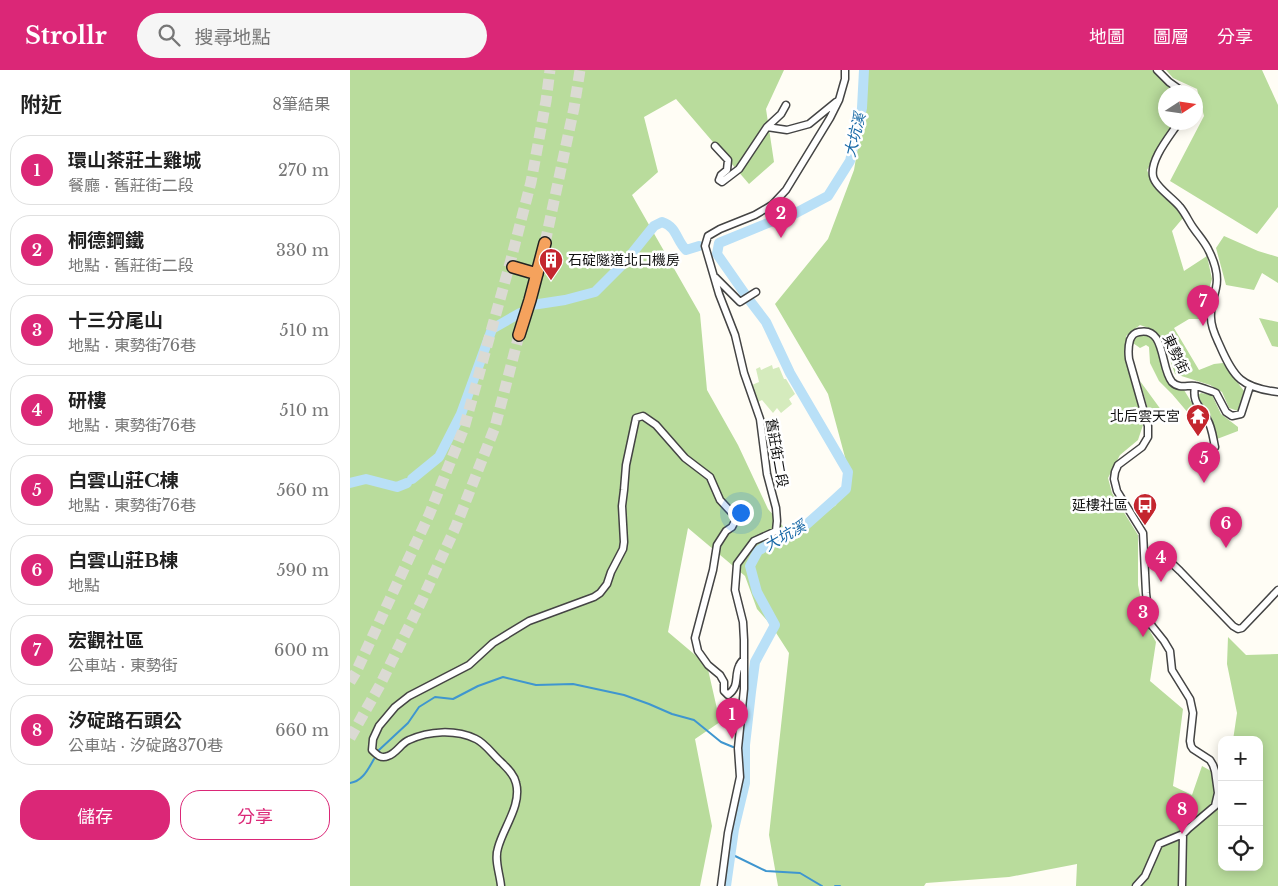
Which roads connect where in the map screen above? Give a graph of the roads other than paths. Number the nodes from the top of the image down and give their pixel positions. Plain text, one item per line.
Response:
1 (845, 70) edge
2 (1158, 70) edge
3 (1173, 85) edge
4 (839, 100) junction
5 (786, 105) dead end
6 (767, 127) junction
7 (1174, 130) edge
8 (715, 146) dead end
9 (545, 243) tunnel mouth
10 (513, 268) dead end
11 (537, 274) junction
12 (714, 276) junction
13 (756, 292) dead end
14 (519, 336) tunnel mouth
15 (1194, 386) junction
16 (1250, 386) junction
17 (1278, 392) edge
18 (1215, 447) dead end
19 (1162, 552) dead end
20 (1278, 590) edge
21 (744, 659) junction
22 (1183, 834) junction
23 (501, 886) edge
24 (721, 886) edge
25 (1136, 886) edge
26 (1182, 886) edge

1 - 4 street, 舊莊街二段
2 - 3 street
4 - 6 street
4 - 12 street, 舊莊街二段
5 - 6 street
6 - 8 street
7 - 16 street
9 - 11 highway
10 - 11 highway
11 - 14 highway
12 - 13 street
12 - 21 street, 舊莊街二段
15 - 16 street, 東勢街
15 - 18 street
15 - 22 street, 東勢街
16 - 17 street
19 - 20 street
21 - 23 street
21 - 24 street, 舊莊街二段
22 - 25 street
22 - 26 street

